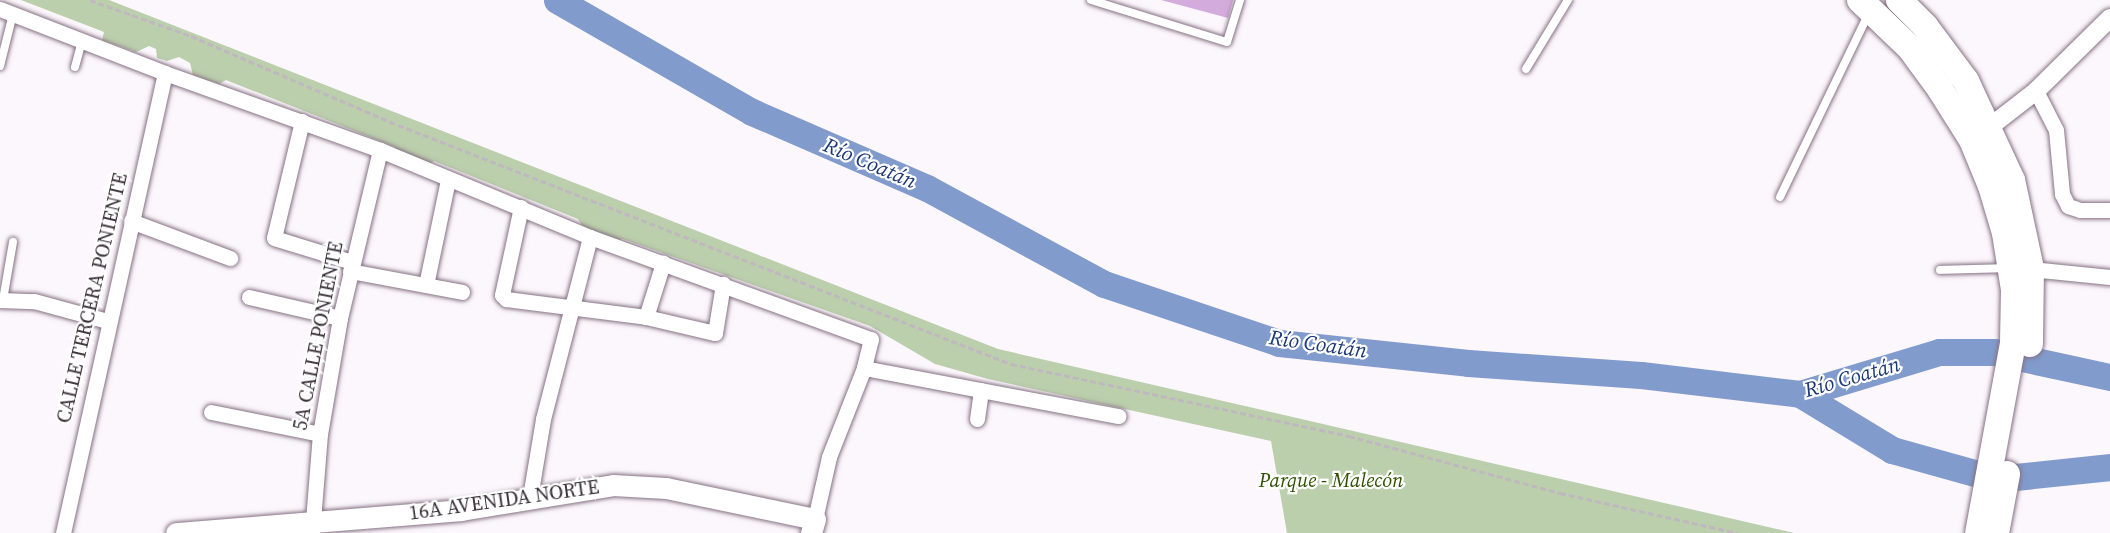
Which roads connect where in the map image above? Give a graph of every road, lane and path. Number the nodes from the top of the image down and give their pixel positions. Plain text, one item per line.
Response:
1 (90, 0) edge
2 (1091, 0) edge
3 (1240, 0) edge
4 (1568, 0) edge
5 (1899, 0) edge
6 (1865, 4) edge
7 (6, 12) edge
8 (2110, 18) edge
9 (82, 41) junction
10 (0, 66) edge
11 (75, 67) dead end
12 (1526, 69) dead end
13 (165, 73) junction
14 (2036, 91) junction
15 (302, 121) junction
16 (1982, 135) junction
17 (380, 150) junction
18 (448, 180) junction
19 (1780, 197) dead end
20 (521, 207) junction
21 (2110, 210) edge
22 (131, 221) junction
23 (590, 237) junction
24 (13, 242) dead end
25 (230, 258) dead end
26 (663, 263) junction
27 (351, 266) junction
28 (1940, 270) dead end
29 (2110, 277) edge
30 (2022, 279) junction
31 (723, 284) junction
32 (426, 285) junction
33 (462, 292) dead end
34 (249, 297) dead end
35 (1, 300) edge
36 (571, 306) junction
37 (646, 317) junction
38 (340, 318) junction
39 (107, 321) junction
40 (864, 368) junction
41 (981, 390) junction
42 (211, 412) dead end
43 (1119, 416) dead end
44 (977, 420) dead end
45 (320, 434) junction
46 (530, 497) junction
47 (813, 526) edge
48 (313, 528) edge
49 (63, 533) edge
50 (176, 533) edge
51 (1738, 533) edge
52 (1978, 533) edge
53 (1996, 533) edge

1 - 51 path
2 - 3 lane
4 - 12 lane
5 - 16 highway
6 - 16 highway
6 - 19 lane
7 - 9 street
7 - 10 lane
8 - 14 street
9 - 11 lane
9 - 13 street
13 - 15 street
13 - 22 street, CALLE TERCERA PONIENTE
14 - 16 street
14 - 21 street
15 - 17 street
15 - 27 street
16 - 30 highway
17 - 18 street
17 - 27 street, 5A CALLE PONIENTE
18 - 20 street
18 - 32 street
20 - 23 street
20 - 36 street
22 - 25 street
22 - 39 street, CALLE TERCERA PONIENTE
23 - 26 street
23 - 36 street
24 - 35 lane
26 - 31 street
26 - 37 street
27 - 32 street
27 - 38 street, 5A CALLE PONIENTE
28 - 30 lane
29 - 30 street
30 - 52 highway
30 - 53 highway
31 - 37 street
31 - 40 street
32 - 33 street
34 - 38 street
35 - 39 street
36 - 37 street
36 - 46 street
38 - 45 street, 5A CALLE PONIENTE
39 - 49 street, CALLE TERCERA PONIENTE
40 - 41 street
40 - 47 street
41 - 43 street
41 - 44 street
42 - 45 street
45 - 48 street, 5A CALLE PONIENTE
46 - 47 main road, 16A AVENIDA NORTE
46 - 48 main road, 16A AVENIDA NORTE
48 - 50 main road, 16A AVENIDA NORTE

